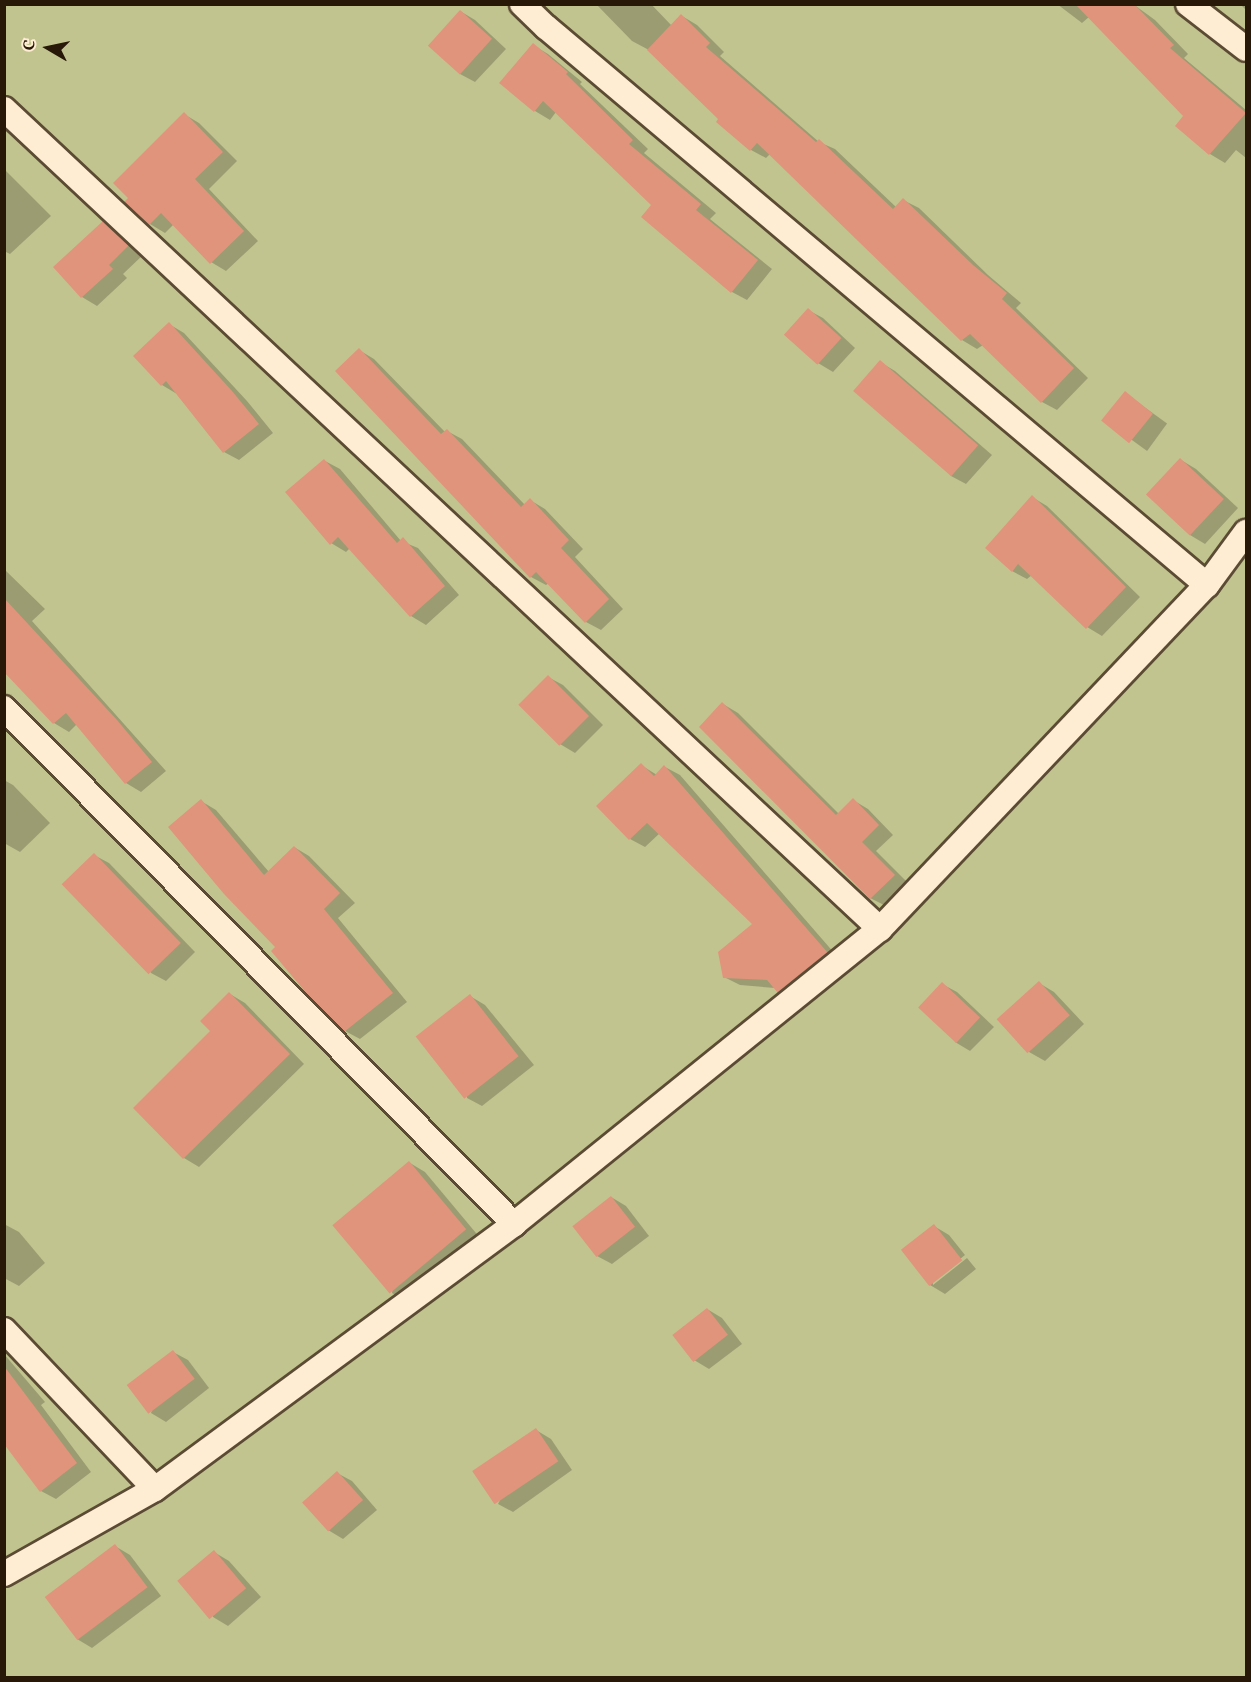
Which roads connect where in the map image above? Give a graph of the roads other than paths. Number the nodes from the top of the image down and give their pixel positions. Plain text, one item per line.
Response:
1 (522, 4) edge
2 (1188, 4) edge
3 (1246, 49) edge
4 (4, 109) edge
5 (1246, 532) edge
6 (1206, 585) junction
7 (4, 708) edge
8 (880, 929) junction
9 (514, 1224) junction
10 (4, 1330) edge
11 (155, 1489) junction
12 (4, 1575) edge

1 - 6 lane
2 - 3 lane
4 - 8 lane
5 - 6 lane
6 - 8 lane
7 - 9 lane
8 - 9 lane
9 - 11 lane
10 - 11 lane
11 - 12 lane

